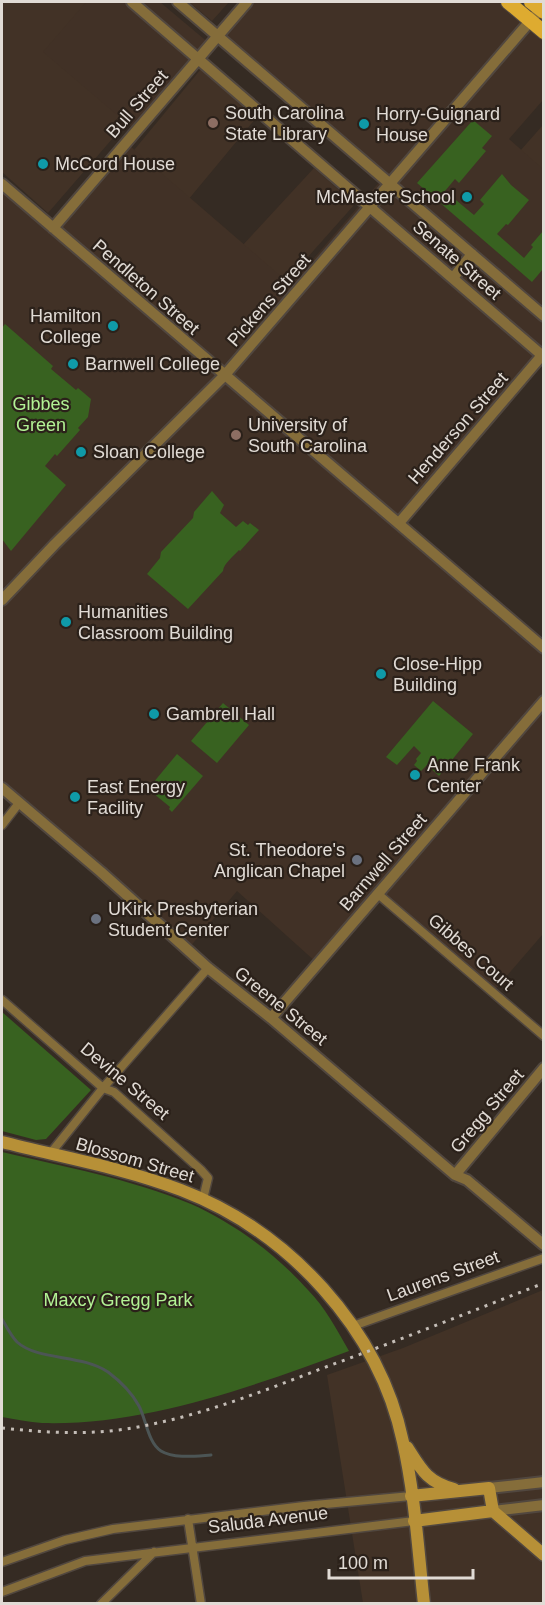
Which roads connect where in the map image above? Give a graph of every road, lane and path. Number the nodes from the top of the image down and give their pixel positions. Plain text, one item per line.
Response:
1 (132, 2) edge
2 (178, 2) edge
3 (247, 2) edge
4 (508, 2) edge
5 (539, 7) edge
6 (530, 21) junction
7 (543, 32) edge
8 (218, 35) junction
9 (198, 58) junction
10 (2, 184) edge
11 (390, 184) junction
12 (370, 207) junction
13 (53, 228) junction
14 (472, 254) junction
15 (453, 278) junction
16 (543, 316) edge
17 (543, 355) edge
18 (225, 376) junction
19 (399, 523) junction
20 (2, 600) edge
21 (543, 648) edge
22 (543, 701) edge
23 (2, 788) edge
24 (19, 803) junction
25 (2, 825) edge
26 (378, 894) junction
27 (208, 968) junction
28 (2, 1000) edge
29 (270, 1018) junction
30 (543, 1036) edge
31 (543, 1068) edge
32 (103, 1088) junction
33 (2, 1142) edge
34 (50, 1154) junction
35 (455, 1175) junction
36 (203, 1199) junction
37 (543, 1245) edge
38 (543, 1258) edge
39 (353, 1326) junction
40 (403, 1441) junction
41 (543, 1482) edge
42 (489, 1488) junction
43 (458, 1490) junction
44 (411, 1496) junction
45 (543, 1505) edge
46 (493, 1511) junction
47 (188, 1519) junction
48 (414, 1521) junction
49 (193, 1547) junction
50 (154, 1552) junction
51 (543, 1555) edge
52 (2, 1562) edge
53 (2, 1592) edge
54 (101, 1604) edge
55 (201, 1604) edge
56 (424, 1604) edge

1 - 9 street, Senate Street
2 - 8 street, Senate Street
3 - 8 street, Bull Street
4 - 6 main road
5 - 6 street, Pickens Street
6 - 7 main road
6 - 11 street, Pickens Street
8 - 9 street, Bull Street
8 - 11 street, Senate Street
9 - 12 street, Senate Street
9 - 13 street, Bull Street
10 - 13 street, Pendleton Street
11 - 12 street, Pickens Street
11 - 14 street, Senate Street
12 - 15 street, Senate Street
12 - 18 street, Pickens Street
13 - 18 street, Pendleton Street
14 - 15 street
14 - 16 street, Senate Street
15 - 17 street, Senate Street
17 - 19 street, Henderson Street
18 - 19 street, Pendleton Street
18 - 20 street, Pickens Street
19 - 21 street, Pendleton Street
22 - 26 street, Barnwell Street
23 - 24 street, Greene Street
24 - 25 street
24 - 27 street, Greene Street
26 - 29 street, Barnwell Street
26 - 30 street, Gibbes Court
27 - 29 street, Greene Street
27 - 32 street
28 - 32 street, Devine Street
29 - 35 street, Greene Street
31 - 35 street, Gregg Street
32 - 34 street
32 - 36 street, Devine Street
33 - 34 main road, Blossom Street
34 - 36 main road, Blossom Street
35 - 37 street, Greene Street
36 - 39 main road, Blossom Street
38 - 39 street, Laurens Street
39 - 40 main road, Blossom Street
40 - 43 main road
40 - 44 main road, Blossom Street
41 - 42 street, Saluda Avenue
42 - 43 main road, Saluda Avenue
42 - 46 main road
43 - 44 main road, Saluda Avenue
44 - 47 street, Saluda Avenue
44 - 48 main road, Blossom Street
45 - 46 street, Saluda Avenue
46 - 48 main road, Saluda Avenue
46 - 51 main road
47 - 49 street
47 - 52 street, Saluda Avenue
48 - 49 street, Saluda Avenue
48 - 56 main road, Blossom Street
49 - 50 street, Saluda Avenue
49 - 55 street
50 - 53 street, Saluda Avenue
50 - 54 street

